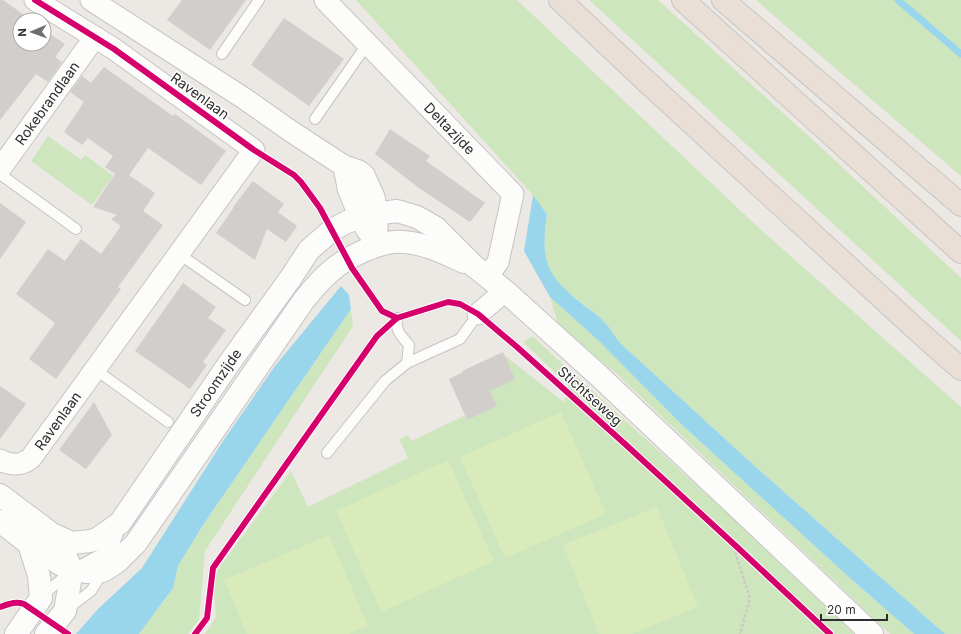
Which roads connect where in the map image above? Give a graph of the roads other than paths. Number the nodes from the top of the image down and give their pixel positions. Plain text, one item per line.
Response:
1 (35, 0) edge
2 (259, 0) edge
3 (325, 0) edge
4 (560, 0) edge
5 (683, 0) edge
6 (723, 0) edge
7 (105, 4) edge
8 (95, 37) junction
9 (368, 43) junction
10 (222, 54) dead end
11 (315, 120) dead end
12 (0, 170) edge
13 (0, 174) edge
14 (961, 205) edge
15 (368, 215) junction
16 (76, 229) dead end
17 (377, 246) junction
18 (961, 252) edge
19 (179, 254) junction
20 (481, 271) junction
21 (505, 291) junction
22 (245, 300) dead end
23 (478, 314) joint
24 (397, 318) dead end
25 (407, 363) junction
26 (961, 369) edge
27 (96, 370) junction
28 (168, 422) dead end
29 (327, 453) dead end
30 (7, 462) edge
31 (0, 495) edge
32 (0, 521) edge
33 (120, 523) junction
34 (52, 534) junction
35 (29, 544) junction
36 (72, 570) junction
37 (103, 571) junction
38 (41, 598) junction
39 (65, 611) junction
40 (16, 634) edge
41 (46, 634) edge
42 (872, 634) edge

1 - 8 street, Ravenlaan
2 - 10 lane
3 - 9 street, Deltazijde
4 - 26 highway
5 - 18 highway
6 - 14 highway
7 - 15 street
8 - 12 street, Rokebrandlaan
8 - 19 street, Ravenlaan
9 - 11 lane
9 - 20 street, Deltazijde
13 - 16 lane
15 - 17 street
15 - 20 street, Stichtseweg
15 - 33 street, Stroomzijde
17 - 20 street, Stichtseweg
17 - 37 street, Stroomzijde
19 - 22 lane
19 - 27 street, Ravenlaan
20 - 21 street, Stichtseweg
21 - 23 street
21 - 42 street, Stichtseweg
23 - 25 lane
24 - 25 lane
25 - 29 lane
27 - 28 lane
27 - 30 street, Ravenlaan
31 - 34 street
32 - 35 street
33 - 34 street
33 - 36 lane, Stroomzijde
34 - 36 street
35 - 36 street
35 - 38 street
36 - 37 street
36 - 38 lane, Stroomzijde
36 - 39 street
37 - 39 lane, Stroomzijde
38 - 40 street, Stroomzijde
39 - 41 street, Stroomzijde

